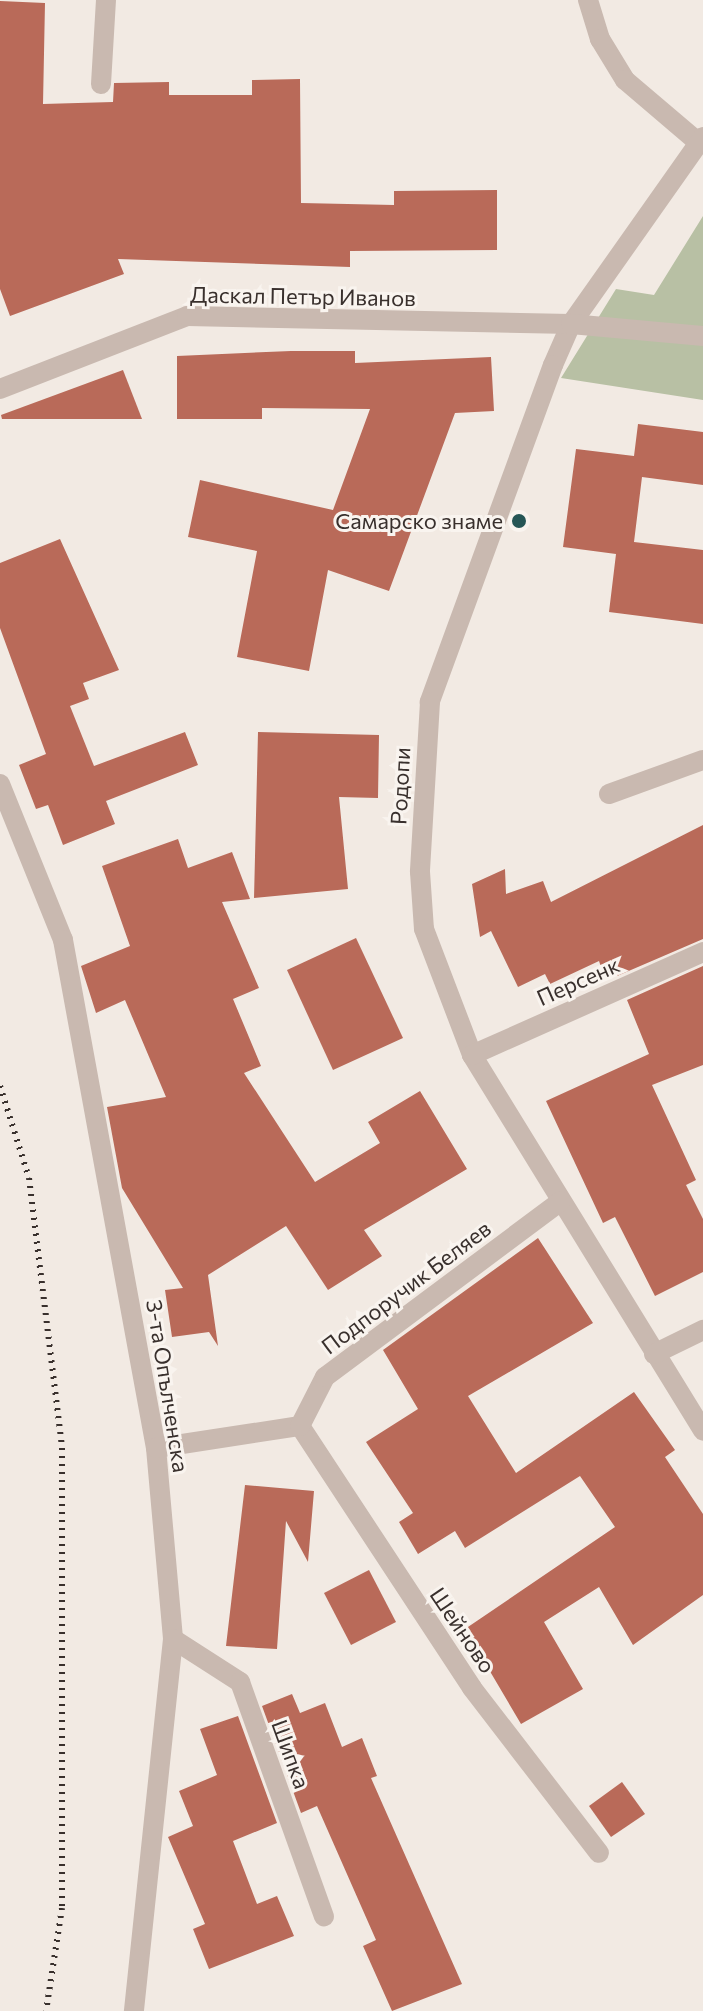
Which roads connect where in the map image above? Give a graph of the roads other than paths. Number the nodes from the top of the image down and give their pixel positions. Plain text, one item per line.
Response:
1 (106, 0) edge
2 (588, 0) edge
3 (101, 84) dead end
4 (701, 140) edge
5 (571, 324) junction
6 (703, 336) edge
7 (0, 389) edge
8 (703, 760) edge
9 (0, 784) edge
10 (609, 794) dead end
11 (703, 952) edge
12 (472, 1055) junction
13 (561, 1201) junction
14 (703, 1330) edge
15 (654, 1354) junction
16 (300, 1426) junction
17 (703, 1431) edge
18 (156, 1448) junction
19 (173, 1639) junction
20 (599, 1853) dead end
21 (324, 1916) dead end
22 (134, 2011) edge

1 - 3 street
2 - 4 street
4 - 5 street, Родопи
5 - 6 street, Даскал Петър Иванов
5 - 7 street, Даскал Петър Иванов
5 - 12 street, Родопи
8 - 10 street
9 - 18 street, 3-та Опълченска
11 - 12 street, Персенк
12 - 13 street, Родопи
13 - 15 street, Родопи
13 - 16 street, Подпоручик Беляев
14 - 15 street
15 - 17 street, Родопи
16 - 18 street
16 - 20 street, Шейново
18 - 19 street, 3-та Опълченска
19 - 21 street, Шипка
19 - 22 street, 3-та Опълченска

